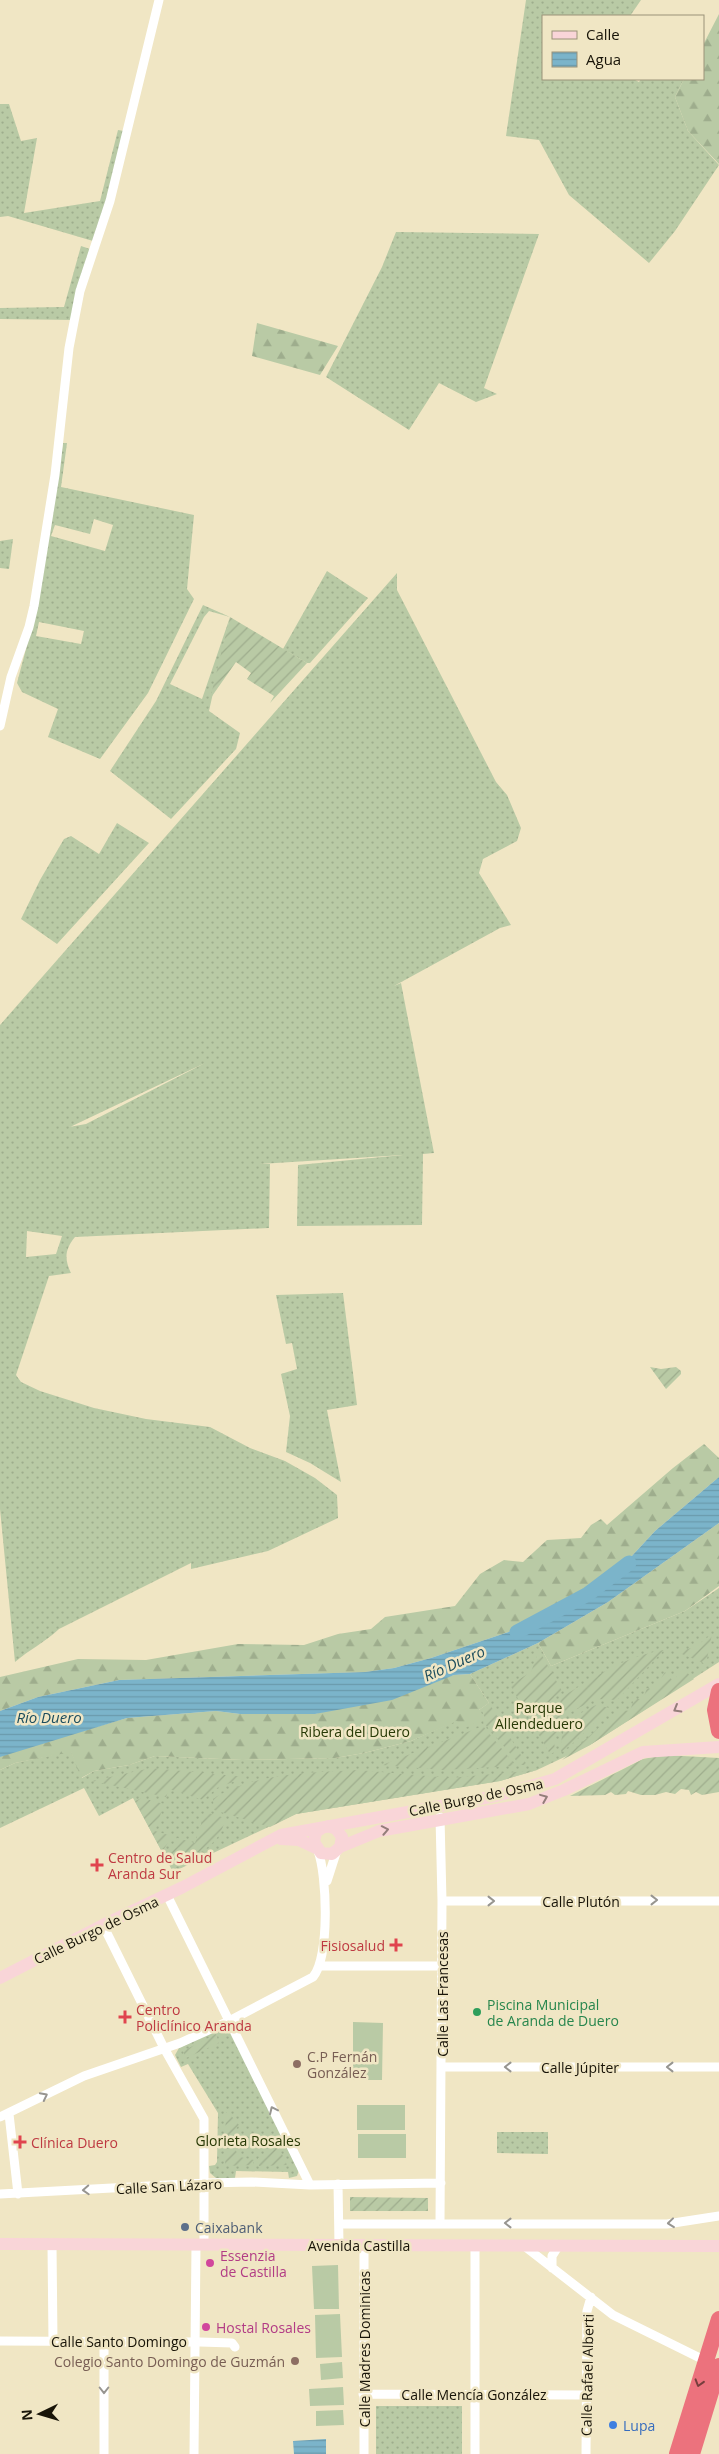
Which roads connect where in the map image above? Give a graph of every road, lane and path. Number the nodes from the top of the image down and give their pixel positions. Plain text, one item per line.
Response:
1 (159, 0) edge
2 (0, 726) edge
3 (719, 1684) edge
4 (719, 1691) edge
5 (719, 1731) edge
6 (719, 1747) edge
7 (700, 1748) junction
8 (719, 1752) edge
9 (434, 1807) junction
10 (442, 1820) junction
11 (326, 1826) junction
12 (271, 1840) junction
13 (317, 1849) junction
14 (339, 1849) junction
15 (325, 1892) junction
16 (167, 1895) junction
17 (442, 1900) junction
18 (719, 1901) edge
19 (103, 1925) junction
20 (320, 1966) junction
21 (442, 1966) junction
22 (0, 1978) edge
23 (231, 2020) junction
24 (164, 2048) junction
25 (442, 2067) junction
26 (719, 2067) edge
27 (4, 2115) edge
28 (204, 2183) junction
29 (441, 2183) junction
30 (338, 2184) junction
31 (310, 2185) junction
32 (0, 2194) edge
33 (18, 2194) junction
34 (719, 2216) edge
35 (440, 2223) junction
36 (339, 2224) junction
37 (0, 2244) edge
38 (52, 2245) junction
39 (200, 2245) junction
40 (339, 2245) junction
41 (364, 2245) junction
42 (474, 2245) junction
43 (523, 2245) junction
44 (559, 2245) junction
45 (719, 2246) edge
46 (552, 2268) junction
47 (591, 2297) junction
48 (719, 2319) edge
49 (0, 2341) edge
50 (53, 2341) junction
51 (104, 2341) junction
52 (194, 2342) junction
53 (235, 2347) dead end
54 (712, 2364) edge
55 (474, 2393) junction
56 (363, 2394) junction
57 (585, 2395) junction
58 (684, 2434) junction
59 (104, 2454) edge
60 (194, 2454) edge
61 (364, 2454) edge
62 (474, 2454) edge
63 (586, 2454) edge
64 (670, 2454) edge
65 (677, 2454) edge
66 (692, 2454) edge

1 - 2 street
3 -> 9 street, Calle Burgo de Osma
4 - 5 highway
6 - 7 street, Calle Burgo de Osma
7 - 8 street, Calle Burgo de Osma
10 -> 7 street, Calle Burgo de Osma
9 - 10 street
9 - 11 street, Calle Burgo de Osma
14 -> 10 street, Calle Burgo de Osma
10 - 17 street, Calle Las Francesas
11 - 12 street, Calle Burgo de Osma
11 - 13 street
11 - 14 street
12 - 13 street, Calle Burgo de Osma
12 - 16 street, Calle Burgo de Osma
13 - 14 street
13 - 15 street
14 - 15 street
15 - 20 street
16 - 19 street, Calle Burgo de Osma
16 - 23 street
17 -> 18 street, Calle Plutón
17 - 21 street, Calle Las Francesas
19 - 22 street, Calle Burgo de Osma
19 - 24 street
20 - 21 street
20 - 23 street
21 - 25 street, Calle Las Francesas
23 - 24 street
31 -> 23 street
27 -> 24 street
24 - 28 street
26 -> 25 street, Calle Júpiter
25 - 29 street, Calle Las Francesas
27 - 33 street
28 - 31 street, Calle San Lázaro
28 -> 33 street, Calle San Lázaro
28 - 39 street
29 - 30 street, Calle San Lázaro
29 - 35 street, Calle Las Francesas
30 - 31 street, Calle San Lázaro
30 - 36 street
32 - 33 street, Calle San Lázaro
34 -> 35 street
35 - 36 street
36 - 40 street
37 - 38 street, Avenida Castilla
38 - 39 street, Avenida Castilla
38 - 50 street
39 - 40 street, Avenida Castilla
39 - 52 street
40 - 41 street, Avenida Castilla
41 - 42 street, Avenida Castilla
41 - 56 street, Calle Madres Dominicas
42 - 43 street, Avenida Castilla
42 - 55 street
43 - 44 street, Avenida Castilla
43 - 46 street
44 - 45 street, Avenida Castilla
44 - 46 street
46 - 47 street
47 - 54 street
47 - 57 street, Calle Rafael Alberti
48 - 54 highway
49 - 50 street, Calle Santo Domingo
50 - 51 street, Calle Santo Domingo
51 - 52 street, Calle Santo Domingo
51 -> 59 street
52 - 53 street, Calle Santo Domingo
52 - 60 street
54 -> 58 highway
54 - 66 highway
55 - 56 street, Calle Mencía González
55 - 57 street, Calle Mencía González
55 - 62 street
56 - 61 street, Calle Madres Dominicas
57 - 63 street, Calle Rafael Alberti
58 - 64 street
58 - 65 highway

